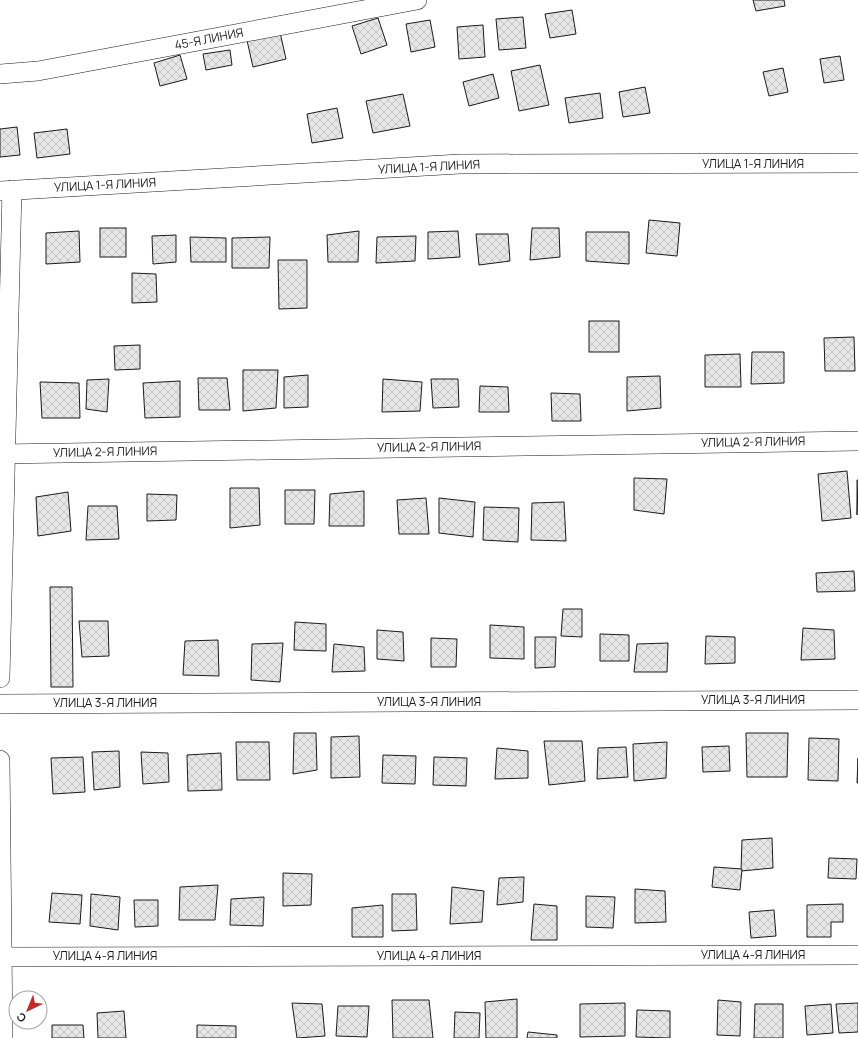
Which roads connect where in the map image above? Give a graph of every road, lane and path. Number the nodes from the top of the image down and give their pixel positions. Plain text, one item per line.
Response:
1 (417, 0) edge
2 (0, 74) edge
3 (858, 163) edge
4 (6, 190) edge
5 (858, 441) edge
6 (3, 454) edge
7 (0, 678) edge
8 (858, 700) edge
9 (0, 704) edge
10 (0, 760) edge
11 (858, 955) edge
12 (1, 957) edge
13 (3, 1038) edge

1 - 2 street, 45-Я ЛИНИЯ
3 - 4 street, УЛИЦА 1-Я ЛИНИЯ
4 - 6 street
5 - 6 street, УЛИЦА 2-Я ЛИНИЯ
6 - 7 street
8 - 9 street, УЛИЦА 3-Я ЛИНИЯ
10 - 12 street
11 - 12 street, УЛИЦА 4-Я ЛИНИЯ
12 - 13 street

